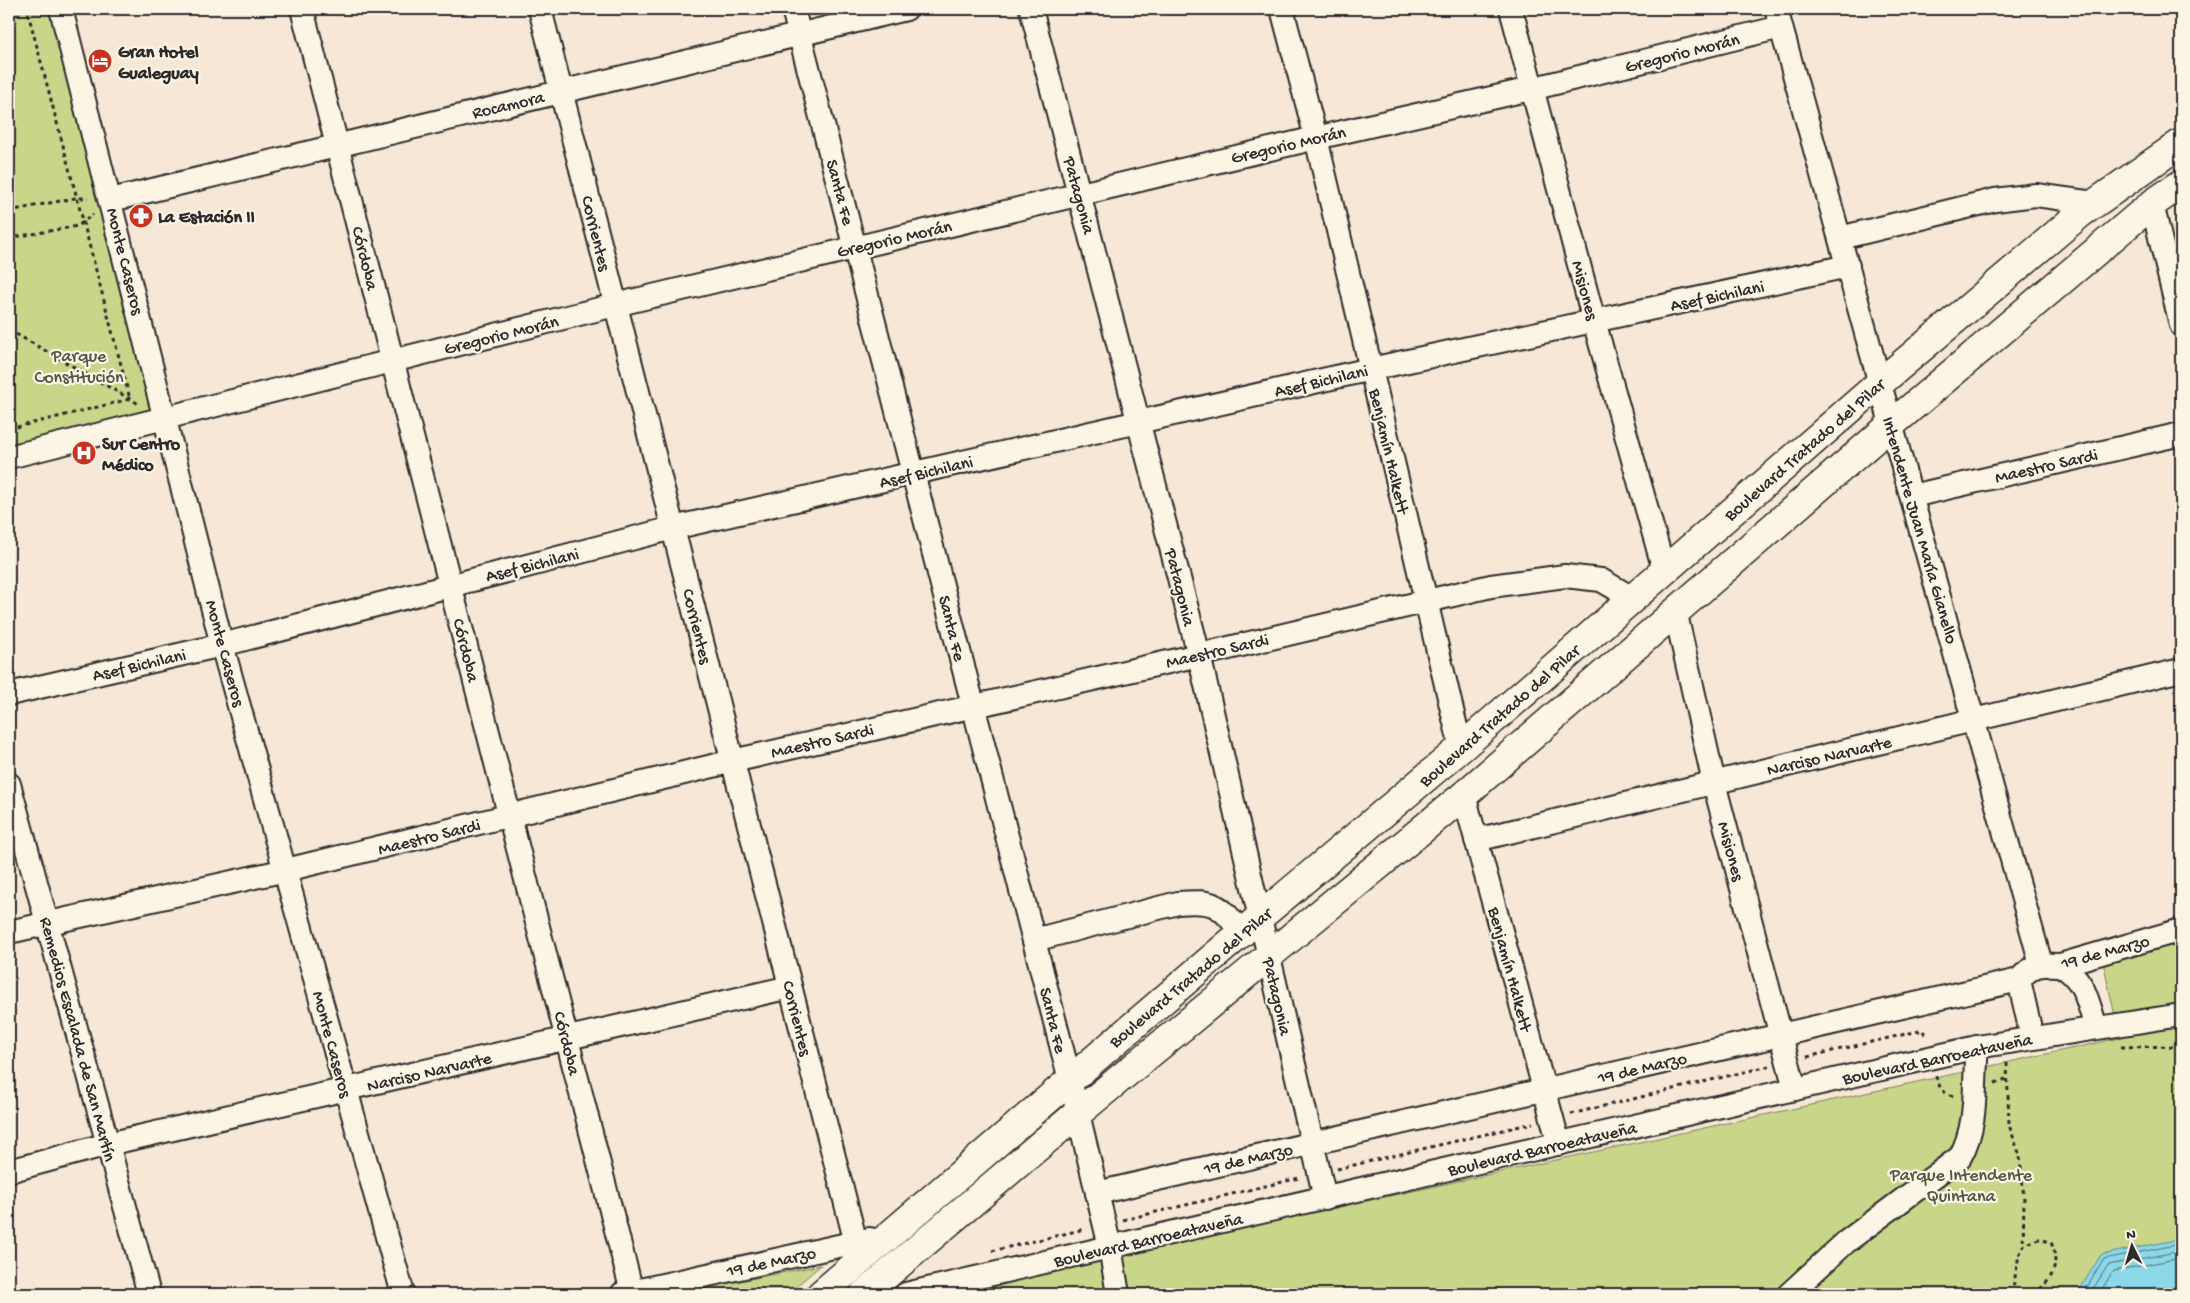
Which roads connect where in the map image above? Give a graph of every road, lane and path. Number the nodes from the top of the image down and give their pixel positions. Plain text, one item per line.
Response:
1 (23, 9) edge
2 (27, 9) edge
3 (61, 9) edge
4 (302, 9) edge
5 (540, 9) edge
6 (793, 9) edge
7 (906, 9) edge
8 (1031, 9) edge
9 (1282, 9) edge
10 (1511, 9) edge
11 (1779, 18) edge
12 (9, 30) edge
13 (800, 34) junction
14 (1531, 89) junction
15 (562, 92) junction
16 (1316, 138) junction
17 (2181, 143) edge
18 (337, 145) junction
19 (2181, 184) edge
20 (1079, 194) junction
21 (76, 198) junction
22 (111, 200) junction
23 (2094, 203) junction
24 (2152, 204) junction
25 (9, 211) edge
26 (82, 222) junction
27 (9, 238) edge
28 (1840, 238) junction
29 (855, 247) junction
30 (1848, 266) junction
31 (616, 305) junction
32 (1594, 322) junction
33 (2181, 325) edge
34 (9, 330) edge
35 (393, 362) junction
36 (1371, 369) junction
37 (1880, 383) junction
38 (130, 399) junction
39 (166, 419) junction
40 (1138, 422) junction
41 (1892, 424) junction
42 (9, 429) edge
43 (2181, 434) edge
44 (9, 457) edge
45 (913, 473) junction
46 (1912, 496) junction
47 (673, 528) junction
48 (1664, 570) junction
49 (450, 585) junction
50 (1634, 599) junction
51 (1425, 601) junction
52 (1676, 610) junction
53 (222, 644) junction
54 (1199, 655) junction
55 (2181, 670) edge
56 (9, 694) edge
57 (973, 705) junction
58 (1974, 720) junction
59 (1461, 748) junction
60 (732, 761) junction
61 (1714, 783) junction
62 (9, 784) edge
63 (1464, 795) junction
64 (510, 816) junction
65 (1476, 840) junction
66 (286, 870) junction
67 (47, 923) junction
68 (1251, 925) junction
69 (2181, 930) edge
70 (9, 932) edge
71 (1034, 940) junction
72 (1269, 956) junction
73 (2051, 965) junction
74 (2019, 980) junction
75 (790, 987) junction
76 (2181, 1015) edge
77 (2096, 1027) junction
78 (1781, 1035) junction
79 (2032, 1037) junction
80 (567, 1040) junction
81 (2181, 1046) edge
82 (1977, 1047) junction
83 (2112, 1047) dead end
84 (2010, 1058) dead end
85 (1070, 1080) junction
86 (1794, 1089) junction
87 (346, 1090) junction
88 (1544, 1090) junction
89 (1078, 1114) junction
90 (1313, 1143) junction
91 (108, 1144) junction
92 (1559, 1144) junction
93 (974, 1162) junction
94 (9, 1170) edge
95 (995, 1184) junction
96 (1097, 1193) junction
97 (1325, 1198) junction
98 (890, 1235) junction
99 (856, 1243) junction
100 (1110, 1247) junction
101 (2023, 1248) junction
102 (857, 1288) edge
103 (627, 1293) edge
104 (149, 1294) edge
105 (403, 1294) edge
106 (821, 1294) edge
107 (906, 1294) edge
108 (1118, 1294) edge
109 (1789, 1294) edge
110 (2012, 1294) edge
111 (2033, 1294) edge

1 - 12 path
2 - 21 path
3 - 22 street, Monte Caseros
4 - 18 street, Córdoba
5 - 15 street, Corrientes
6 - 13 street, Santa Fe
7 - 13 street, Rocamora
8 - 20 street, Patagonia
9 - 16 street, Benjamín Halkett
10 - 14 street, Misiones
11 - 14 street, Gregorio Morán
11 - 28 street, Intendente Juan María Gianello
13 - 15 street, Rocamora
13 - 29 street, Santa Fe
14 - 16 street, Gregorio Morán
14 - 32 street, Misiones
15 - 18 street, Rocamora
15 - 31 street, Corrientes
16 - 20 street, Gregorio Morán
16 - 36 street, Benjamín Halkett
17 - 23 main road, Boulevard Tratado del Pilar
18 - 22 street, Rocamora
18 - 35 street, Córdoba
19 - 24 main road, Boulevard Tratado del Pilar
20 - 29 street, Gregorio Morán
20 - 40 street, Patagonia
21 - 22 path
21 - 25 path
21 - 26 path
22 - 26 path
22 - 39 street, Monte Caseros
23 - 28 street
23 - 37 main road, Boulevard Tratado del Pilar
24 - 33 street
24 - 41 main road, Boulevard Tratado del Pilar
26 - 27 path
26 - 38 path
28 - 30 street, Intendente Juan María Gianello
29 - 31 street, Gregorio Morán
29 - 45 street, Santa Fe
30 - 32 street, Asef Bichilani
30 - 37 street, Intendente Juan María Gianello
31 - 35 street, Gregorio Morán
31 - 47 street, Corrientes
32 - 36 street, Asef Bichilani
32 - 48 street, Misiones
34 - 38 path
35 - 39 street, Gregorio Morán
35 - 49 street, Córdoba
36 - 40 street, Asef Bichilani
36 - 51 street, Benjamín Halkett
37 - 41 street, Intendente Juan María Gianello
37 - 48 main road, Boulevard Tratado del Pilar
38 - 39 path
38 - 42 path
39 - 44 street, Gregorio Morán
39 - 53 street, Monte Caseros
40 - 45 street, Asef Bichilani
40 - 54 street, Patagonia
41 - 46 street, Intendente Juan María Gianello
41 - 52 main road, Boulevard Tratado del Pilar
43 - 46 street, Maestro Sardi
45 - 47 street, Asef Bichilani
45 - 57 street, Santa Fe
46 - 58 street, Intendente Juan María Gianello
47 - 49 street, Asef Bichilani
47 - 60 street, Corrientes
48 - 50 main road, Boulevard Tratado del Pilar
49 - 53 street, Asef Bichilani
49 - 64 street, Córdoba
50 - 51 street, Maestro Sardi
50 - 59 main road, Boulevard Tratado del Pilar
51 - 54 street, Maestro Sardi
51 - 59 street, Benjamín Halkett
52 - 61 street, Misiones
52 - 63 main road, Boulevard Tratado del Pilar
53 - 56 street, Asef Bichilani
53 - 66 street, Monte Caseros
54 - 57 street, Maestro Sardi
54 - 68 street, Patagonia
55 - 58 street, Narciso Narvarte
57 - 60 street, Maestro Sardi
57 - 71 street, Santa Fe
58 - 61 street, Narciso Narvarte
58 - 73 street, Intendente Juan María Gianello
59 - 68 main road, Boulevard Tratado del Pilar
60 - 64 street, Maestro Sardi
60 - 75 street, Corrientes
61 - 65 street, Narciso Narvarte
61 - 78 street, Misiones
62 - 67 street, Remedios Escalada de San Martín
63 - 65 street, Benjamín Halkett
63 - 72 main road, Boulevard Tratado del Pilar
64 - 66 street, Maestro Sardi
64 - 80 street, Córdoba
65 - 88 street, Benjamín Halkett
66 - 67 street, Maestro Sardi
66 - 87 street, Monte Caseros
67 - 70 street, Maestro Sardi
67 - 91 street, Remedios Escalada de San Martín
68 - 71 street
68 - 72 street, Patagonia
68 - 85 main road, Boulevard Tratado del Pilar
69 - 73 street, 19 de Marzo
71 - 85 street, Santa Fe
72 - 89 main road, Boulevard Tratado del Pilar
72 - 90 street, Patagonia
73 - 74 street, 19 de Marzo
73 - 77 street
74 - 78 street, 19 de Marzo
74 - 79 street
75 - 80 street, Narciso Narvarte
75 - 99 street, Corrientes
76 - 77 street, Boulevard Barroeataveña
77 - 79 street, Boulevard Barroeataveña
78 - 86 street, Misiones
78 - 88 street, 19 de Marzo
79 - 82 street, Boulevard Barroeataveña
80 - 87 street, Narciso Narvarte
80 - 103 street, Córdoba
81 - 83 path
82 - 86 street, Boulevard Barroeataveña
82 - 109 street
84 - 101 path
85 - 89 street, Santa Fe
85 - 93 main road, Boulevard Tratado del Pilar
86 - 92 street, Boulevard Barroeataveña
87 - 91 street, Narciso Narvarte
87 - 105 street, Monte Caseros
88 - 90 street, 19 de Marzo
88 - 92 street, Benjamín Halkett
89 - 95 main road, Boulevard Tratado del Pilar
89 - 96 street, Santa Fe
90 - 96 street, 19 de Marzo
90 - 97 street, Patagonia
91 - 94 street, Narciso Narvarte
91 - 104 street, Remedios Escalada de San Martín
92 - 97 street, Boulevard Barroeataveña
93 - 95 main road
93 - 98 main road, Boulevard Tratado del Pilar
95 - 102 main road, Boulevard Tratado del Pilar
96 - 100 street, Santa Fe
97 - 100 street, Boulevard Barroeataveña
98 - 99 street, 19 de Marzo
98 - 102 main road, Boulevard Tratado del Pilar
99 - 103 street, 19 de Marzo
100 - 107 street, Boulevard Barroeataveña
100 - 108 street, Santa Fe
101 - 110 path
101 - 111 path
102 - 106 main road, Boulevard Tratado del Pilar

